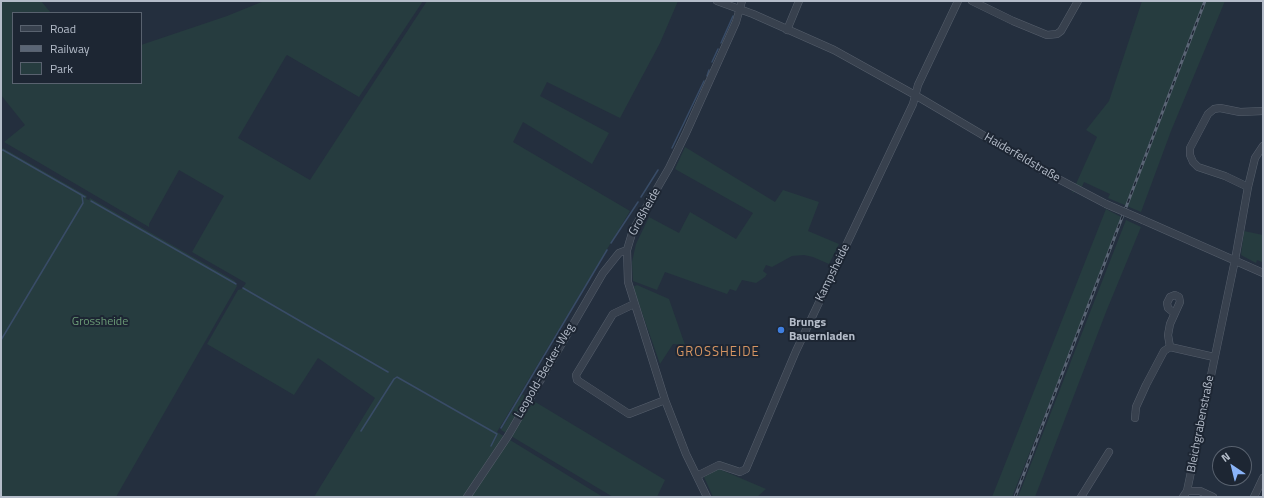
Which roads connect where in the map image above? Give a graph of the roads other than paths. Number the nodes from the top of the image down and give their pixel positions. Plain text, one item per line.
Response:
1 (717, 1) edge
2 (742, 1) edge
3 (799, 1) edge
4 (958, 1) edge
5 (972, 1) edge
6 (1078, 1) edge
7 (740, 10) junction
8 (787, 30) junction
9 (915, 95) junction
10 (1263, 111) edge
11 (1263, 146) edge
12 (1248, 187) junction
13 (627, 250) junction
14 (1235, 260) junction
15 (1263, 273) edge
16 (634, 304) junction
17 (1174, 313) dead end
18 (1170, 347) junction
19 (1214, 357) junction
20 (665, 400) junction
21 (1135, 418) dead end
22 (1109, 452) dead end
23 (697, 476) junction
24 (1263, 478) edge
25 (1185, 494) edge
26 (467, 497) edge
27 (707, 497) edge
28 (1081, 497) edge
29 (1213, 497) edge
30 (1254, 497) edge

1 - 7 street, Haiderfeldstraße
2 - 7 street, Großheide
3 - 8 street
4 - 9 street, Kampsheide
5 - 6 street
7 - 8 street, Haiderfeldstraße
7 - 13 street, Großheide
8 - 9 street, Haiderfeldstraße
9 - 14 street, Haiderfeldstraße, bridge
9 - 23 street, Kampsheide
10 - 12 street
11 - 12 street, Bleichgrabenstraße
12 - 14 street, Bleichgrabenstraße
13 - 16 street, Großheide
13 - 26 street, Leopold-Becker-Weg
14 - 15 street, Haiderfeldstraße
14 - 19 street, Bleichgrabenstraße
16 - 20 street, Großheide
16 - 20 street
17 - 18 street
18 - 19 street
18 - 21 street
19 - 25 street, Bleichgrabenstraße
20 - 23 street, Großheide
22 - 28 street
23 - 27 street, Großheide
24 - 30 street
25 - 29 street, Bleichgrabenstraße

